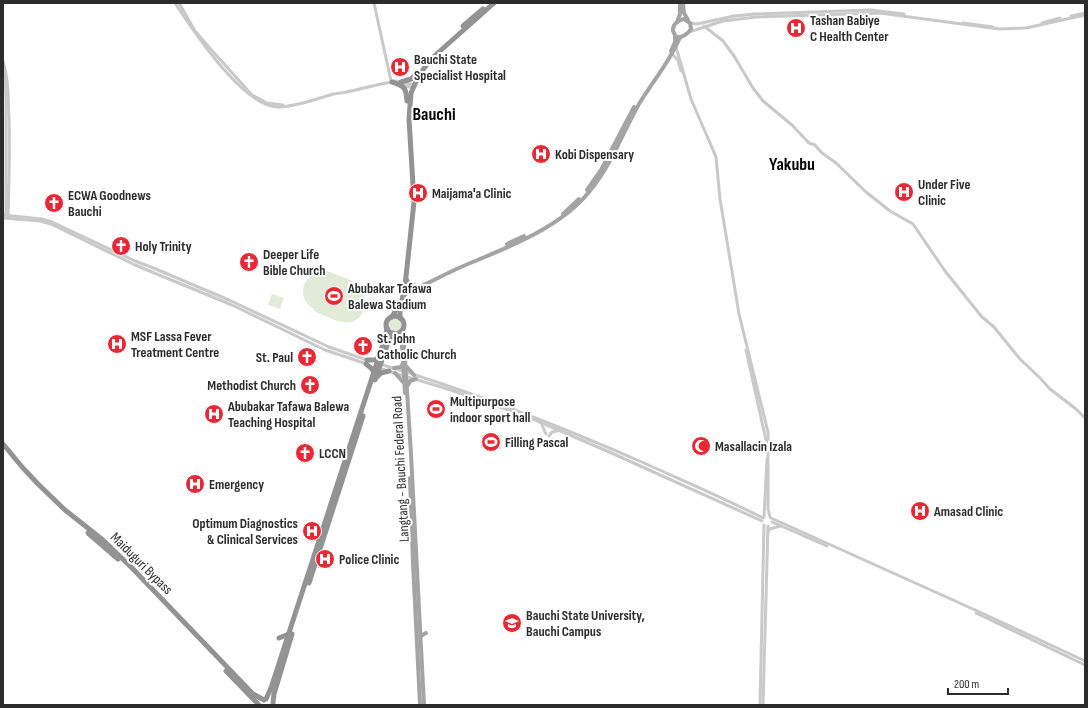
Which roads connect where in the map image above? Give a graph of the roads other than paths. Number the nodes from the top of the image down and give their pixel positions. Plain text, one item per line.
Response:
1 (175, 3) edge
2 (178, 3) edge
3 (374, 3) edge
4 (490, 3) edge
5 (494, 3) edge
6 (680, 3) edge
7 (683, 3) edge
8 (1085, 14) edge
9 (689, 21) junction
10 (677, 22) junction
11 (704, 26) junction
12 (688, 33) junction
13 (675, 36) junction
14 (680, 37) junction
15 (676, 47) junction
16 (672, 54) junction
17 (3, 61) edge
18 (3, 68) edge
19 (416, 74) junction
20 (392, 82) junction
21 (401, 82) junction
22 (412, 86) junction
23 (407, 101) junction
24 (6, 214) edge
25 (15, 216) junction
26 (406, 276) junction
27 (415, 286) junction
28 (403, 294) junction
29 (228, 301) junction
30 (392, 317) junction
31 (400, 318) junction
32 (387, 328) junction
33 (403, 328) junction
34 (394, 333) junction
35 (379, 356) junction
36 (366, 362) junction
37 (404, 364) junction
38 (377, 367) junction
39 (393, 371) junction
40 (405, 374) junction
41 (415, 377) junction
42 (375, 379) junction
43 (406, 387) junction
44 (513, 411) junction
45 (1085, 418) edge
46 (541, 424) junction
47 (559, 431) junction
48 (3, 444) edge
49 (3, 449) edge
50 (348, 457) junction
51 (333, 503) junction
52 (765, 507) junction
53 (752, 512) junction
54 (763, 518) junction
55 (771, 519) junction
56 (766, 525) junction
57 (780, 526) junction
58 (768, 532) junction
59 (321, 535) junction
60 (312, 539) dead end
61 (414, 563) junction
62 (426, 633) dead end
63 (289, 634) junction
64 (419, 637) junction
65 (279, 638) dead end
66 (1085, 662) edge
67 (1085, 665) edge
68 (262, 702) edge
69 (273, 704) edge
70 (420, 705) edge
71 (424, 705) edge
72 (760, 705) edge
73 (763, 705) edge

1 - 20 street
2 - 20 street
3 - 20 street
4 - 19 highway
5 - 22 highway
6 - 10 main road
7 - 9 main road
8 - 9 street
8 - 11 street
9 - 10 main road
9 - 12 main road
10 - 13 main road
11 - 12 street
11 - 45 street
12 - 14 main road
13 - 14 main road
13 - 27 main road
14 - 15 main road
15 - 16 main road
15 - 55 street
16 - 28 main road
16 - 52 street
17 - 24 street
18 - 24 street
19 - 21 highway
19 - 22 highway
20 - 21 street
20 - 22 street
20 - 23 highway
21 - 22 street
22 - 23 highway
22 - 26 highway
23 - 28 highway
24 - 25 street
24 - 25 street
24 - 29 street
25 - 29 street
26 - 27 highway
26 - 28 highway
27 - 28 main road
28 - 30 highway
28 - 31 highway
29 - 36 street
30 - 31 highway
30 - 32 highway
31 - 33 highway
32 - 34 highway
32 - 35 highway
33 - 34 highway
33 - 37 main road, Langtang - Bauchi Federal Road
34 - 37 main road, Langtang - Bauchi Federal Road
34 - 38 highway
35 - 36 highway
35 - 38 highway
36 - 38 street
36 - 38 highway
37 - 39 main road
37 - 40 main road, Langtang - Bauchi Federal Road
37 - 41 main road
38 - 39 street
38 - 39 street
38 - 42 highway
38 - 50 highway
39 - 40 street
39 - 42 highway
39 - 43 main road
40 - 41 street
40 - 43 main road, Langtang - Bauchi Federal Road
41 - 43 main road
41 - 44 street
42 - 50 highway
43 - 61 main road, Langtang - Bauchi Federal Road
44 - 46 street
44 - 53 street
46 - 47 street
46 - 47 street
47 - 54 street
48 - 68 highway, Maiduguri Bypass
49 - 68 highway, Maiduguri Bypass
50 - 51 highway
51 - 59 highway
51 - 69 highway
52 - 53 street
52 - 54 street
53 - 54 street
54 - 55 street
54 - 56 street
55 - 56 street
55 - 57 street
55 - 66 street
56 - 58 street
56 - 72 street
57 - 58 street
57 - 67 street
58 - 73 street
59 - 60 highway
59 - 63 highway
61 - 64 main road, Langtang - Bauchi Federal Road
61 - 70 main road, Langtang - Bauchi Federal Road
62 - 64 main road
63 - 65 highway
63 - 68 highway
64 - 71 main road, Langtang - Bauchi Federal Road
68 - 69 highway

